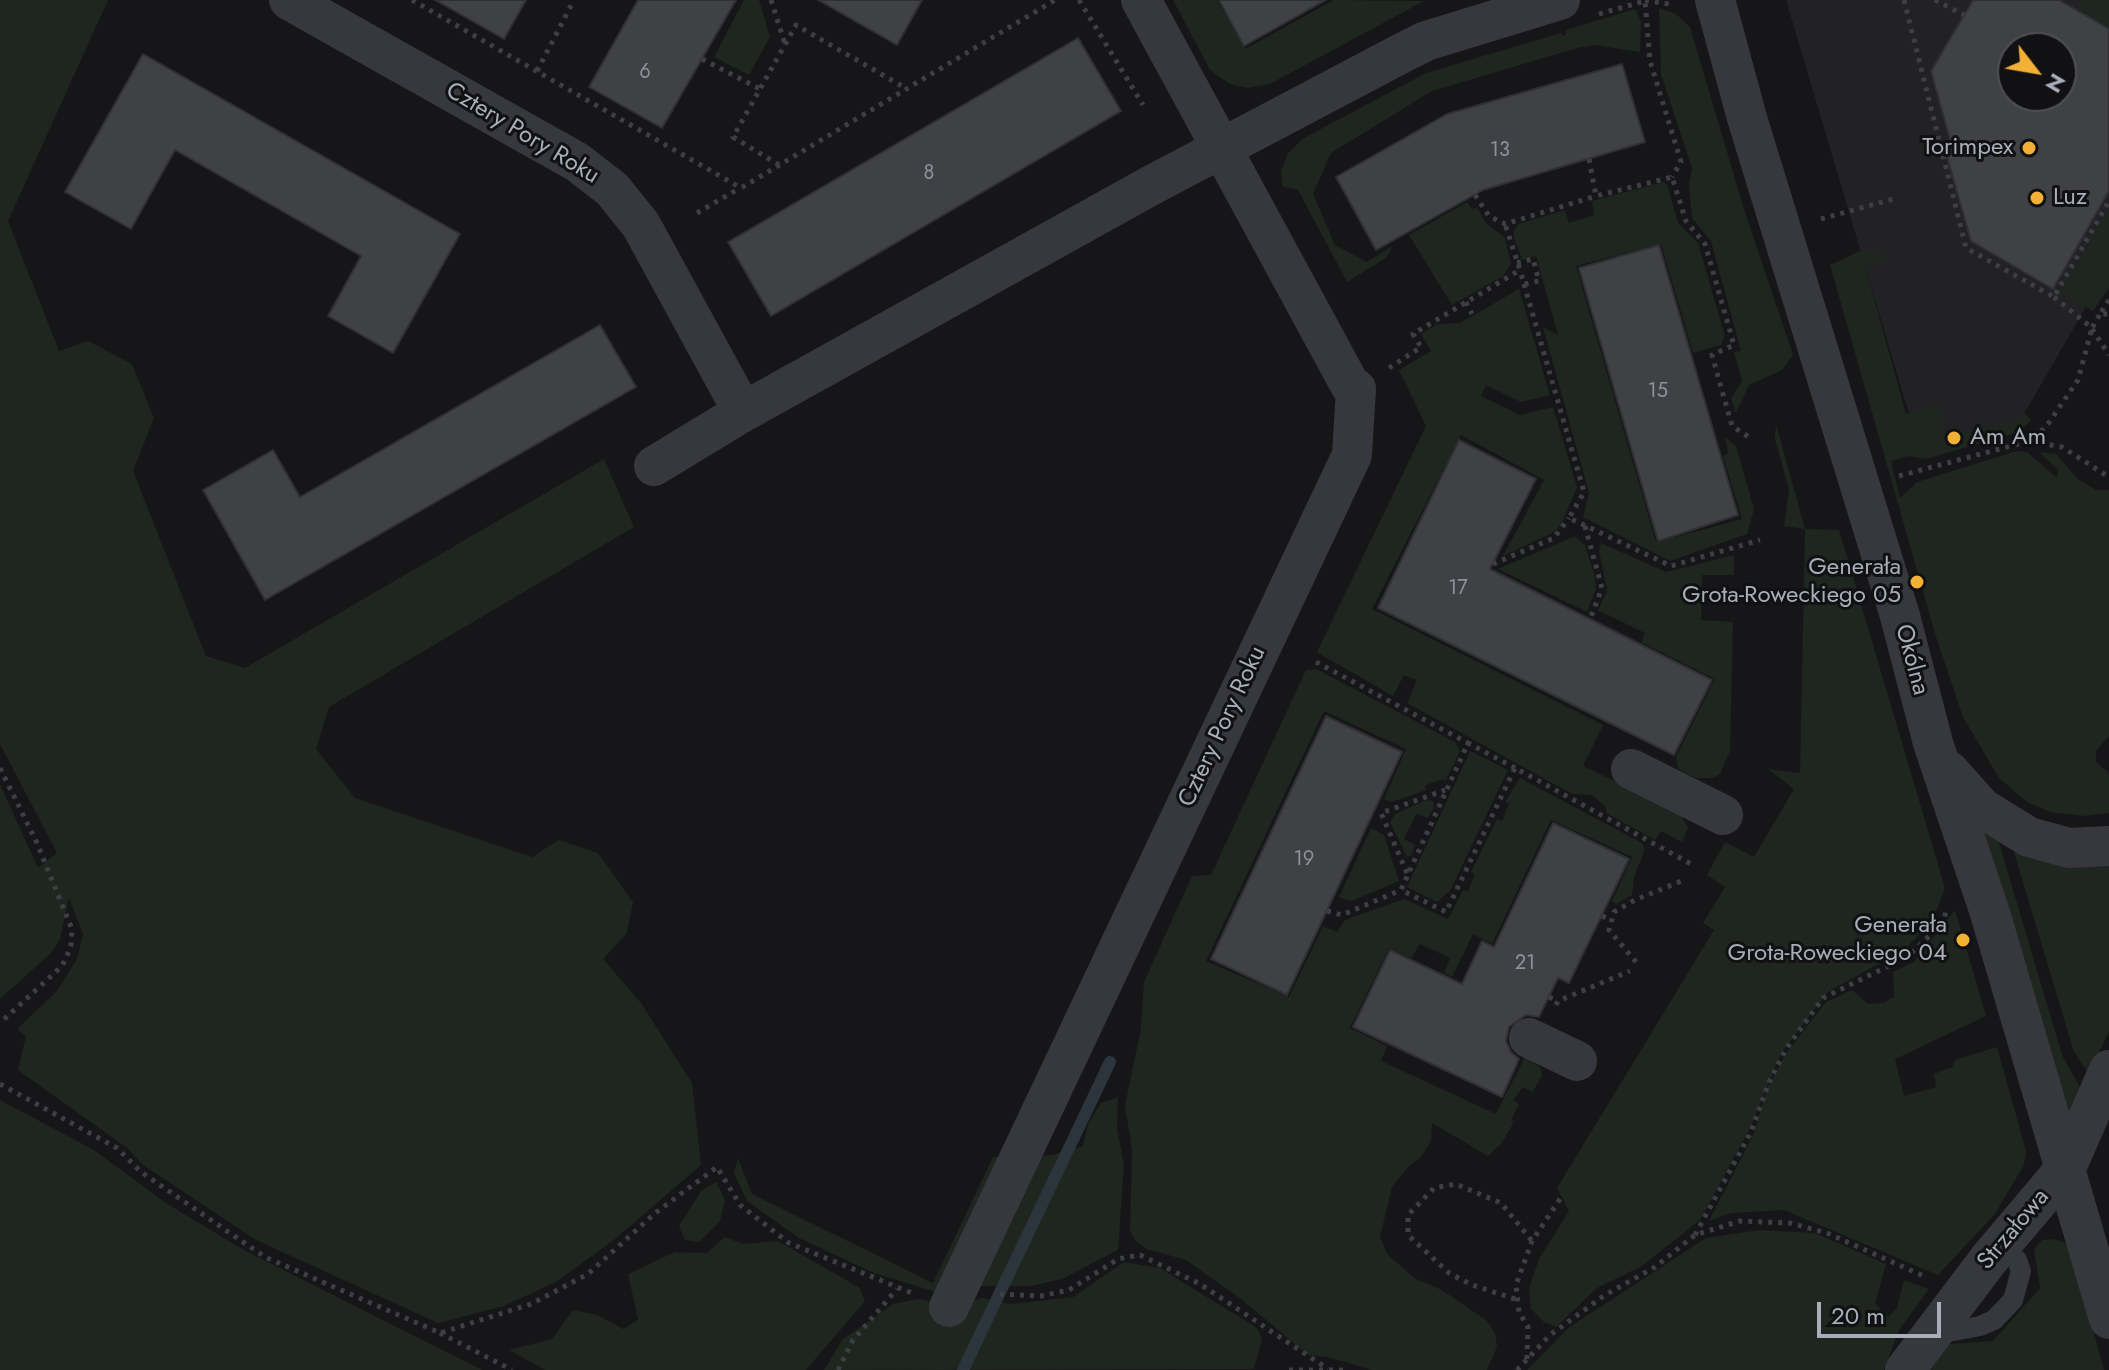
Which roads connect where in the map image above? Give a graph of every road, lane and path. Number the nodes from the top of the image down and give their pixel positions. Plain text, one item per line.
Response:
1 (289, 0) edge
2 (412, 0) edge
3 (574, 0) edge
4 (771, 0) edge
5 (1055, 0) edge
6 (1079, 0) edge
7 (1141, 0) edge
8 (1715, 0) edge
9 (1904, 0) edge
10 (1935, 0) edge
11 (1572, 9) edge
12 (1964, 15) dead end
13 (785, 44) junction
14 (702, 59) dead end
15 (537, 71) junction
16 (760, 89) junction
17 (907, 89) junction
18 (1143, 105) dead end
19 (1223, 148) junction
20 (1589, 159) dead end
21 (779, 165) junction
22 (1672, 177) junction
23 (741, 188) junction
24 (1475, 195) dead end
25 (1596, 196) junction
26 (1897, 198) dead end
27 (2109, 201) edge
28 (697, 213) dead end
29 (1813, 219) dead end
30 (1505, 224) junction
31 (1517, 263) junction
32 (1520, 270) junction
33 (1524, 284) junction
34 (2054, 297) junction
35 (2109, 300) edge
36 (1466, 302) junction
37 (1472, 314) dead end
38 (2100, 314) junction
39 (2109, 314) edge
40 (2092, 328) junction
41 (2109, 355) edge
42 (1356, 389) junction
43 (743, 412) junction
44 (1752, 439) dead end
45 (2029, 441) junction
46 (654, 466) dead end
47 (2109, 477) edge
48 (1884, 481) dead end
49 (1569, 518) junction
50 (1585, 526) junction
51 (1760, 540) dead end
52 (1493, 564) dead end
53 (1590, 619) dead end
54 (1316, 662) dead end
55 (1468, 743) junction
56 (1933, 743) junction
57 (0, 768) edge
58 (1515, 768) junction
59 (1631, 769) dead end
60 (1446, 790) junction
61 (1723, 815) dead end
62 (2109, 846) edge
63 (1693, 865) dead end
64 (1408, 874) junction
65 (1684, 880) dead end
66 (1401, 890) junction
67 (1950, 902) dead end
68 (1327, 911) dead end
69 (1602, 916) dead end
70 (1611, 920) junction
71 (1636, 962) dead end
72 (1630, 971) dead end
73 (1549, 997) dead end
74 (1558, 1001) junction
75 (0, 1023) edge
76 (1534, 1041) joint
77 (1577, 1061) dead end
78 (2109, 1070) edge
79 (0, 1084) edge
80 (2066, 1168) junction
81 (1562, 1196) dead end
82 (1695, 1235) junction
83 (1532, 1241) junction
84 (2000, 1246) junction
85 (897, 1289) junction
86 (1963, 1293) junction
87 (1018, 1295) dead end
88 (1515, 1299) junction
89 (950, 1305) joint
90 (2109, 1319) edge
91 (1938, 1328) junction
92 (440, 1333) junction
93 (1527, 1359) junction
94 (1328, 1369) edge
95 (512, 1370) edge
96 (838, 1370) edge
97 (1289, 1370) edge
98 (1344, 1370) edge
99 (1517, 1370) edge
100 (1905, 1370) edge

1 - 43 street, Cztery Pory Roku
2 - 15 path
3 - 15 path
4 - 13 path
5 - 17 path
6 - 18 path
7 - 19 street
8 - 56 street, Okólna
9 - 34 path
10 - 12 path
11 - 19 street
11 - 22 path
13 - 16 path
13 - 17 path
14 - 16 path
15 - 23 path
16 - 21 path
17 - 21 path
19 - 42 street
19 - 43 street
20 - 25 path
21 - 23 path
22 - 25 path
22 - 44 path
23 - 28 path
24 - 30 path
25 - 30 path
26 - 29 path
27 - 34 path
30 - 31 path
31 - 32 path
31 - 33 path
32 - 33 path
32 - 36 path
33 - 49 path
34 - 40 path
35 - 38 path
36 - 37 path
36 - 42 path
38 - 39 path
38 - 40 path
40 - 41 path
40 - 45 path
42 - 89 street, Cztery Pory Roku
43 - 46 street
45 - 47 path
45 - 48 path
49 - 50 path
49 - 52 path
50 - 51 path
50 - 53 path
54 - 55 path
55 - 58 path
55 - 60 path
56 - 62 street
56 - 80 street, Okólna
57 - 75 path
58 - 63 path
58 - 66 path
59 - 61 street
60 - 64 path
60 - 64 path
64 - 66 path
65 - 70 path
66 - 68 path
67 - 82 path
69 - 70 path
70 - 71 path
72 - 74 path
73 - 74 path
74 - 76 path
76 - 77 street
78 - 80 street, Strzałowa
79 - 92 path
80 - 84 street, Strzałowa
80 - 90 street, Okólna
81 - 83 path
82 - 86 path
82 - 93 path
83 - 88 path
83 - 88 path
84 - 86 street, Strzałowa
84 - 91 lane
85 - 89 path
85 - 92 path
85 - 96 path
86 - 91 street, Strzałowa
87 - 94 path
88 - 93 path
91 - 100 street, Strzałowa
92 - 95 path
93 - 99 path
94 - 97 path
94 - 98 path

